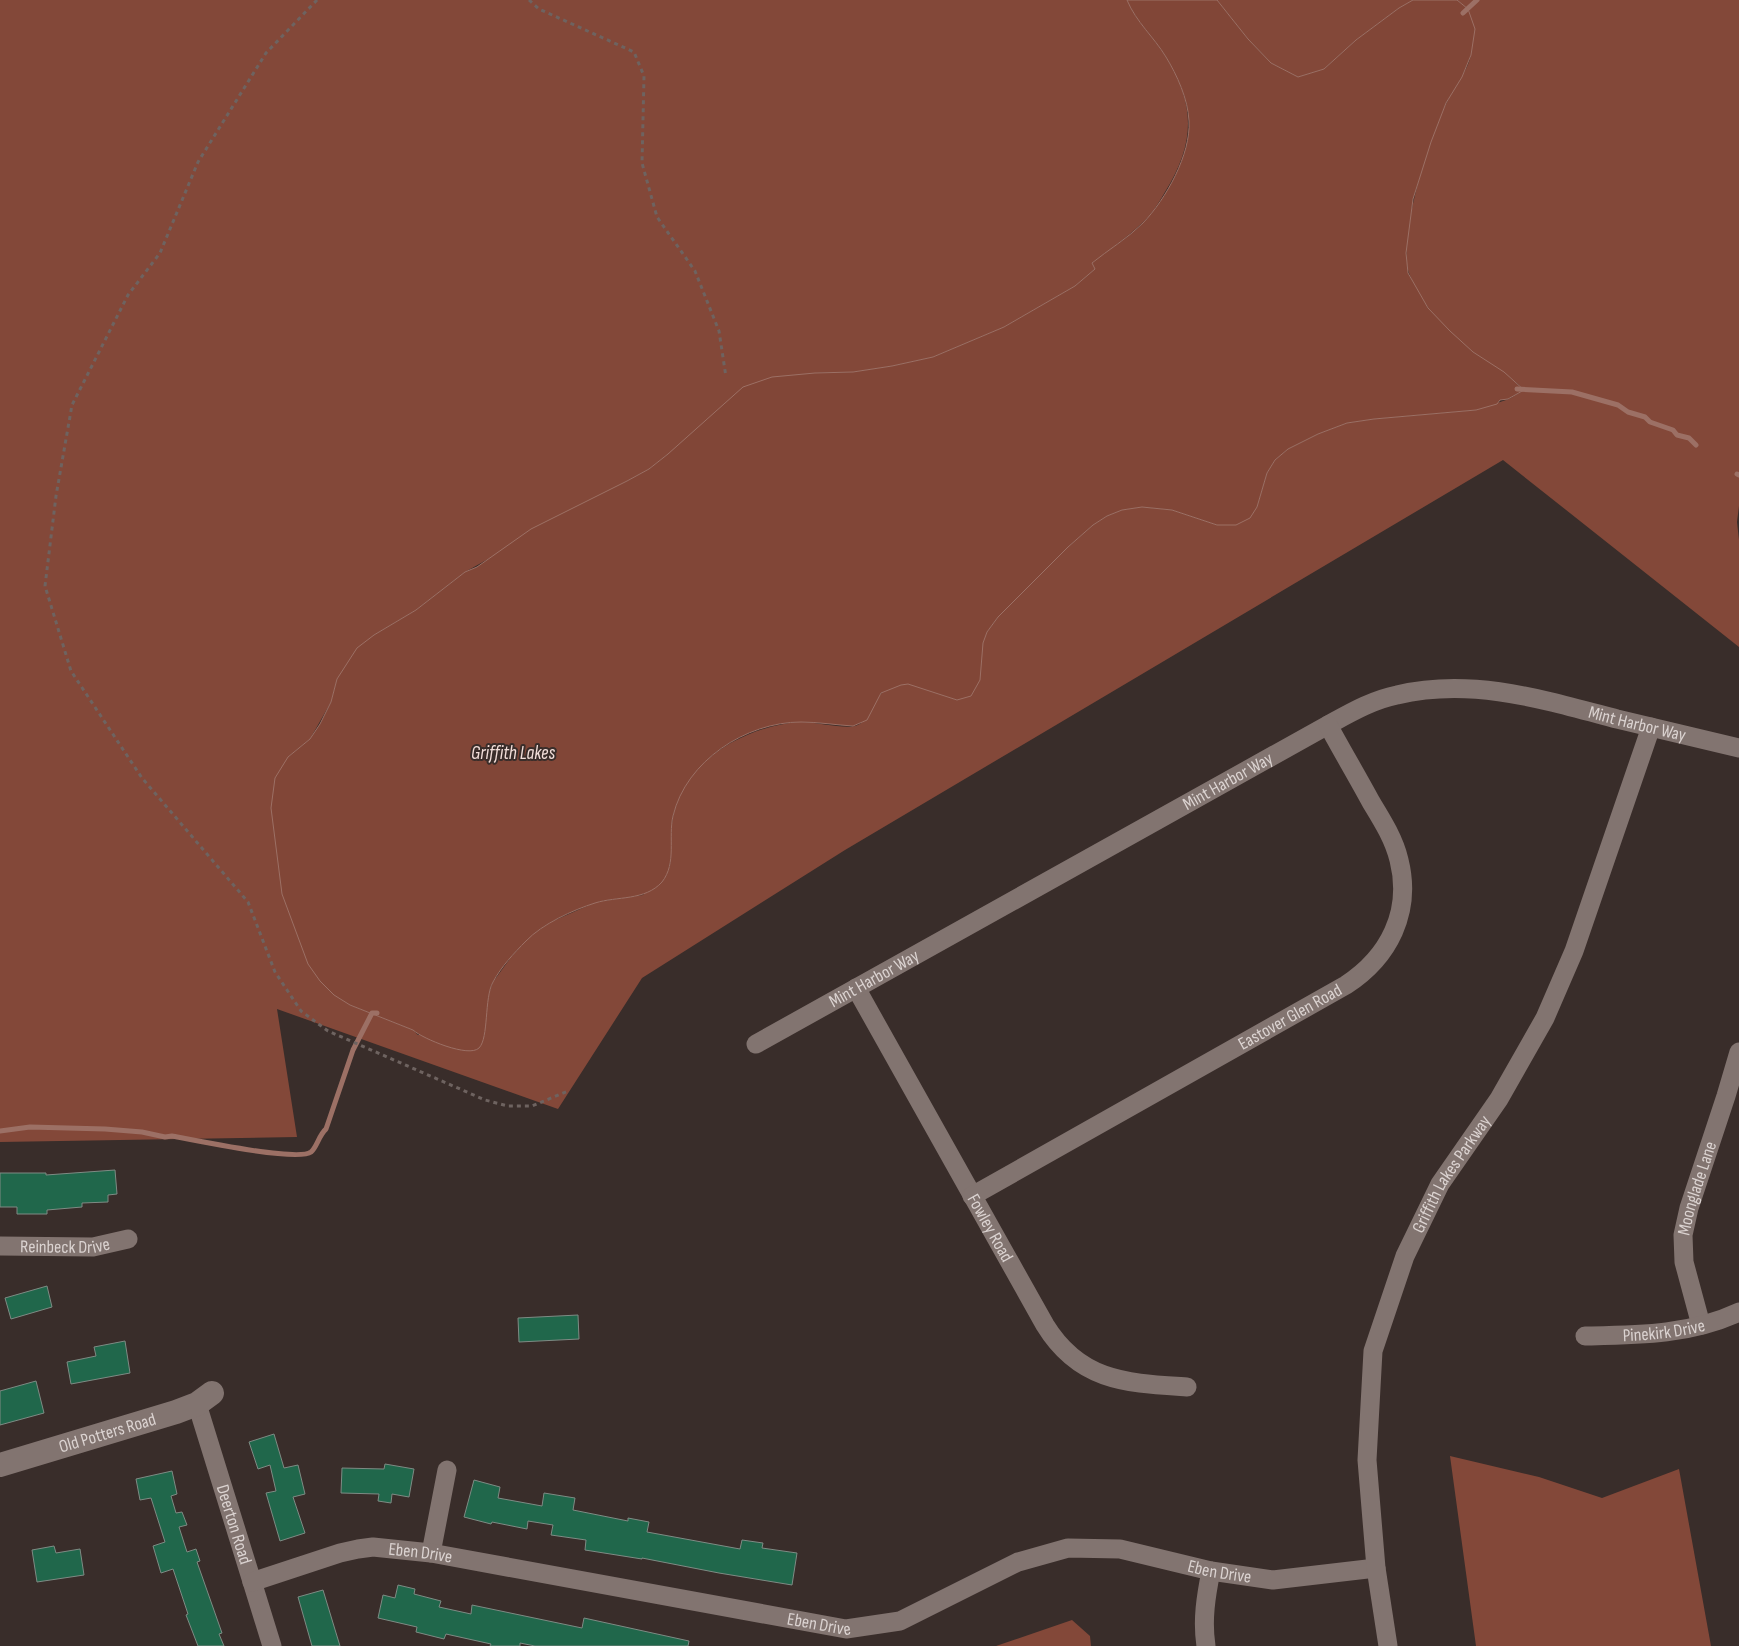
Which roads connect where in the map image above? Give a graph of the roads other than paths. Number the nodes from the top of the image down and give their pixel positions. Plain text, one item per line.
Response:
1 (1328, 725) junction
2 (1651, 728) junction
3 (1739, 748) edge
4 (856, 988) junction
5 (756, 1044) dead end
6 (1739, 1052) edge
7 (972, 1196) junction
8 (128, 1239) dead end
9 (0, 1246) edge
10 (1739, 1312) edge
11 (1702, 1325) junction
12 (1586, 1336) dead end
13 (1187, 1387) dead end
14 (205, 1398) joint
15 (0, 1465) edge
16 (447, 1470) dead end
17 (431, 1553) junction
18 (1376, 1568) junction
19 (1211, 1571) junction
20 (252, 1582) junction
21 (272, 1646) edge
22 (1206, 1646) edge
23 (1388, 1646) edge

1 - 2 street, Mint Harbor Way
1 - 4 street, Mint Harbor Way
1 - 7 street, Eastover Glen Road
2 - 3 street, Mint Harbor Way
2 - 18 street, Griffith Lakes Parkway
4 - 5 street, Mint Harbor Way
4 - 7 street, Fowley Road
6 - 11 street, Moonglade Lane
7 - 13 street, Fowley Road
8 - 9 street, Reinbeck Drive
10 - 11 street, Pinekirk Drive
11 - 12 street, Pinekirk Drive
14 - 15 street, Old Potters Road
14 - 20 street, Deerton Road
16 - 17 street
17 - 19 street, Eben Drive
17 - 20 street, Eben Drive
18 - 19 street, Eben Drive
18 - 23 street, Griffith Lakes Parkway
19 - 22 street
20 - 21 street, Deerton Road

